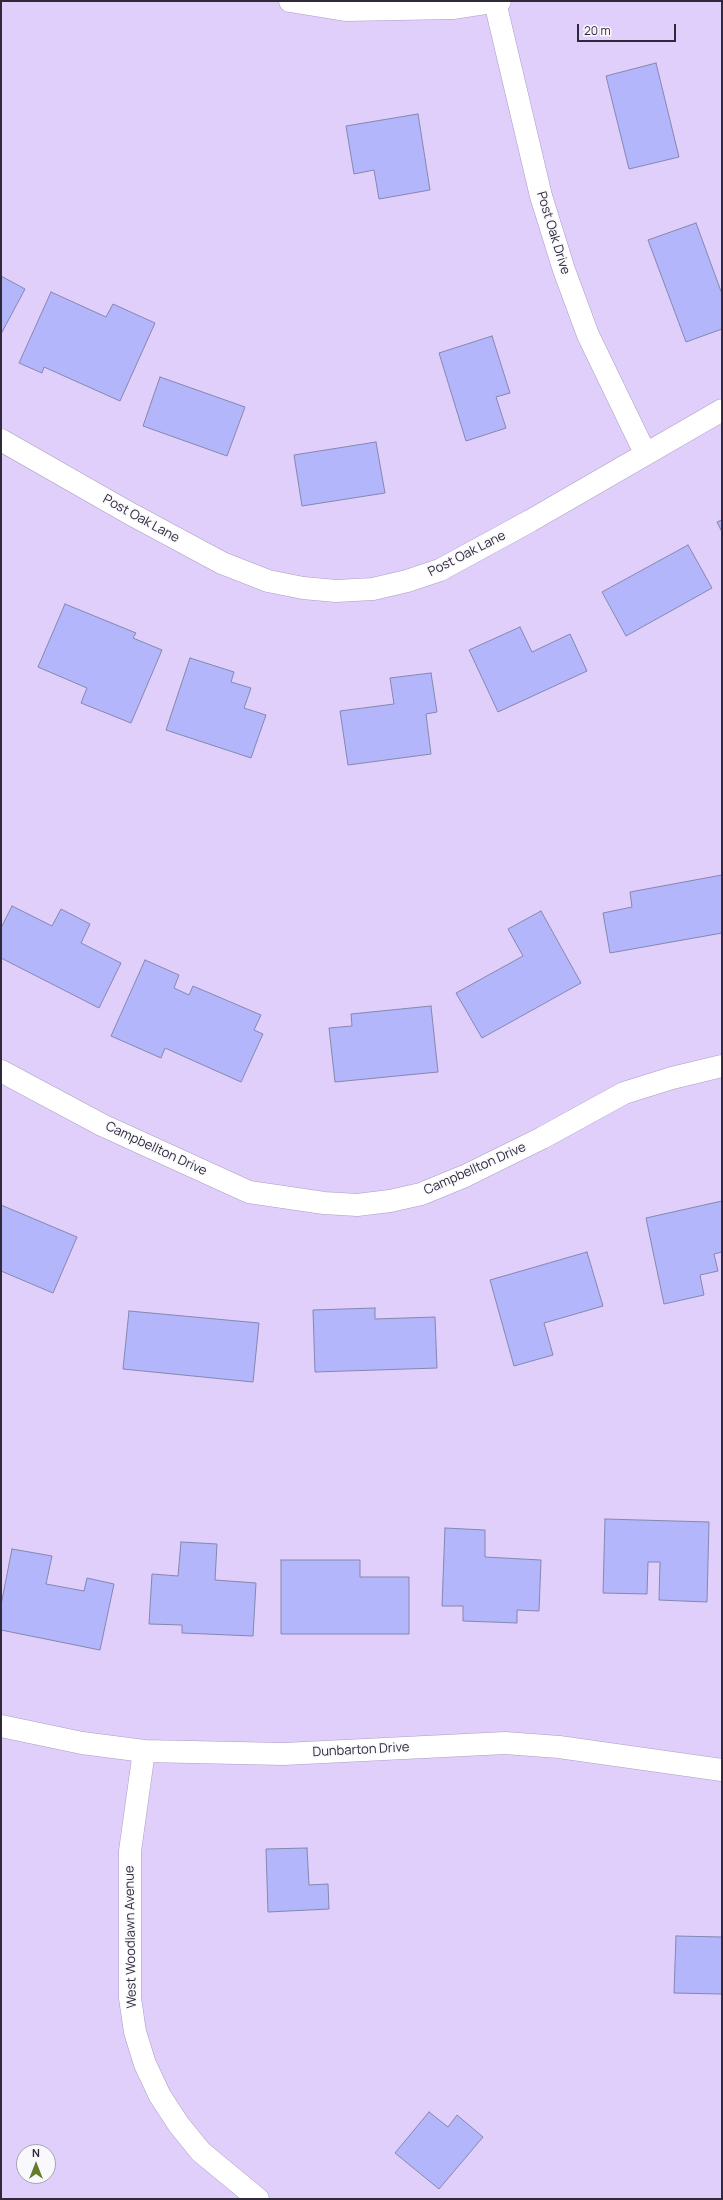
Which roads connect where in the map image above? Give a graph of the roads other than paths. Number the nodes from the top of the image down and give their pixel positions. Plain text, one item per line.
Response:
1 (290, 1) edge
2 (497, 2) edge
3 (722, 410) edge
4 (1, 440) edge
5 (645, 453) junction
6 (722, 1066) edge
7 (1, 1071) edge
8 (1, 1726) edge
9 (144, 1751) junction
10 (722, 1770) edge
11 (258, 2199) edge

1 - 2 street
2 - 5 street, Post Oak Drive
3 - 5 street, Post Oak Lane
4 - 5 street, Post Oak Lane
6 - 7 street, Campbellton Drive
8 - 9 street, Dunbarton Drive
9 - 10 street, Dunbarton Drive
9 - 11 street, West Woodlawn Avenue

